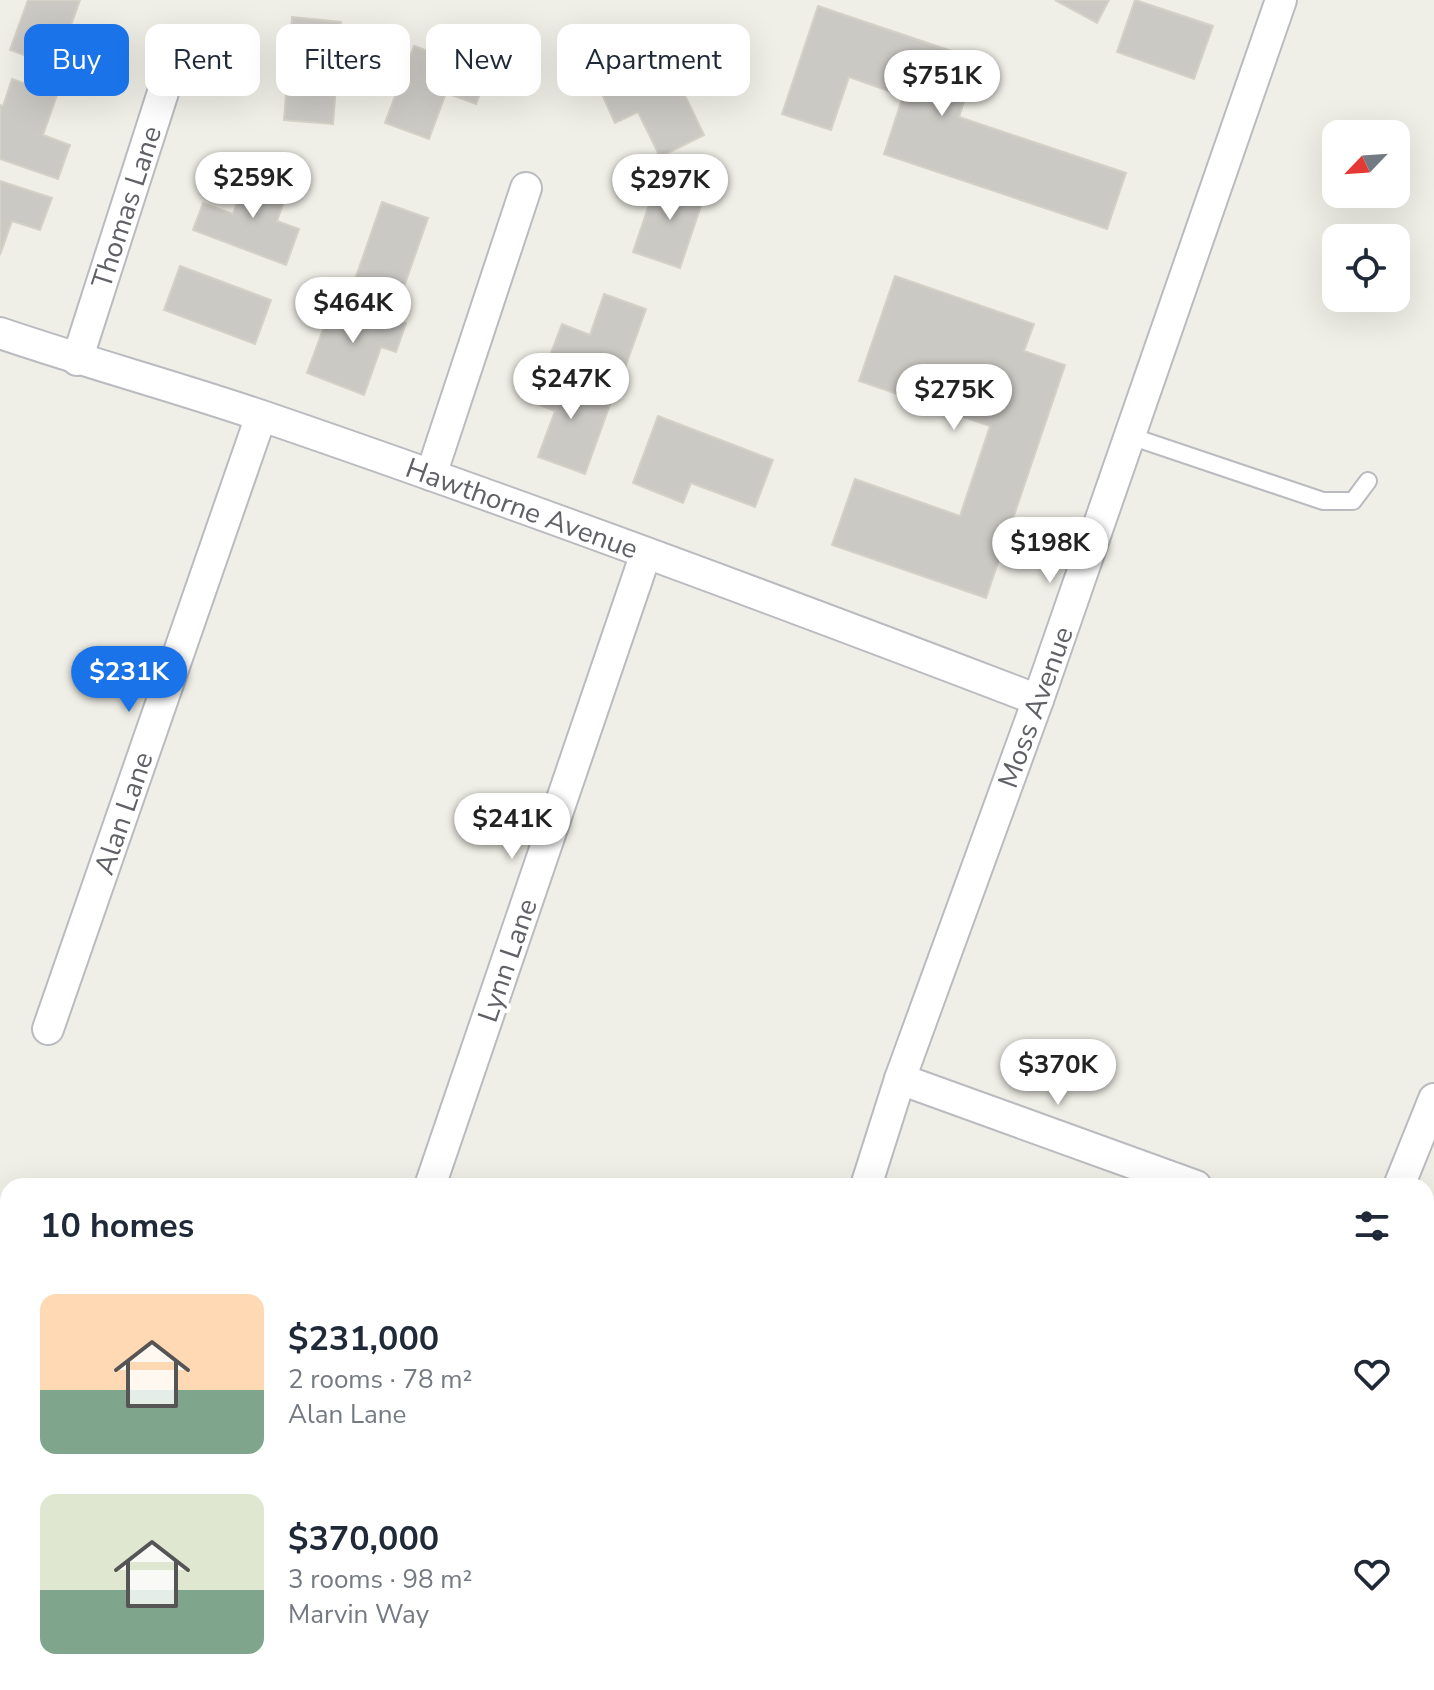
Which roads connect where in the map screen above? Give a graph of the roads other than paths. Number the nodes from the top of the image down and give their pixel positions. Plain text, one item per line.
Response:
1 (1281, 0) edge
2 (162, 96) edge
3 (526, 188) dead end
4 (0, 333) edge
5 (77, 360) junction
6 (261, 416) junction
7 (1130, 436) junction
8 (431, 475) junction
9 (1368, 481) dead end
10 (646, 553) junction
11 (1038, 700) junction
12 (48, 1029) dead end
13 (900, 1079) junction
14 (1434, 1099) edge
15 (433, 1178) edge
16 (869, 1178) edge
17 (1174, 1178) edge
18 (1402, 1178) edge

1 - 7 street, Moss Avenue
2 - 5 street, Thomas Lane
3 - 8 street
4 - 5 street, Hawthorne Avenue
5 - 6 street, Hawthorne Avenue
6 - 8 street, Hawthorne Avenue
6 - 12 street, Alan Lane
7 - 9 lane
7 - 11 street, Moss Avenue
8 - 10 street, Hawthorne Avenue
10 - 11 street, Hawthorne Avenue
10 - 15 street, Lynn Lane
11 - 13 street, Moss Avenue
13 - 16 street, Moss Avenue
13 - 17 street
14 - 18 street

